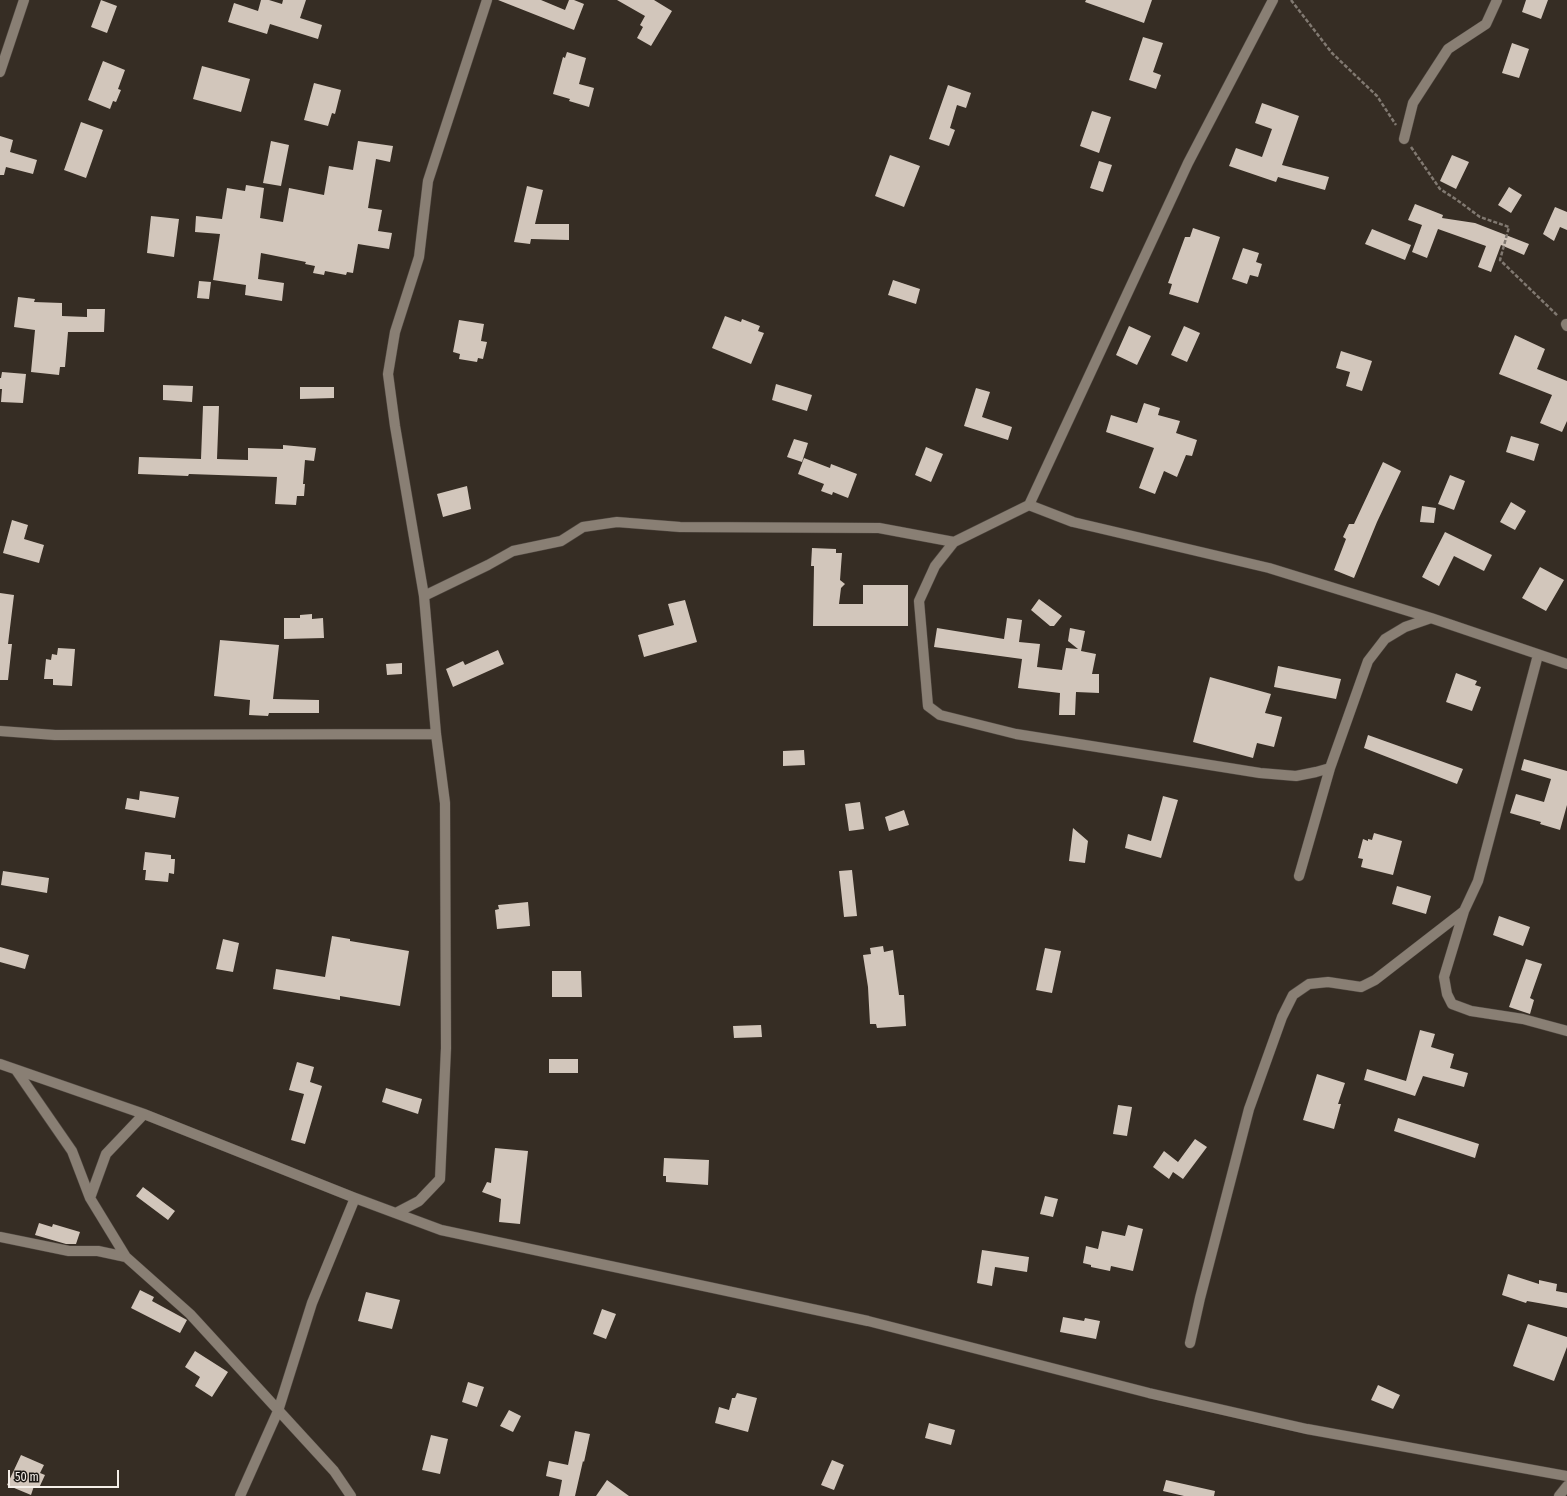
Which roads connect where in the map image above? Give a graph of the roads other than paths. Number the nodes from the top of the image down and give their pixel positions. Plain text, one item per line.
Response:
1 (24, 0) edge
2 (487, 0) edge
3 (1273, 0) edge
4 (1497, 0) edge
5 (0, 72) edge
6 (1404, 138) road end
7 (1029, 505) junction
8 (954, 542) junction
9 (424, 596) junction
10 (1431, 618) junction
11 (1538, 655) junction
12 (1567, 664) edge
13 (0, 731) edge
14 (436, 734) junction
15 (1330, 768) junction
16 (1299, 876) dead end
17 (1464, 911) junction
18 (1567, 1031) edge
19 (0, 1064) edge
20 (16, 1070) junction
21 (144, 1114) junction
22 (90, 1198) junction
23 (354, 1198) junction
24 (396, 1213) junction
25 (0, 1237) edge
26 (126, 1257) junction
27 (1190, 1343) dead end
28 (278, 1411) junction
29 (1567, 1476) edge
30 (1567, 1486) edge
31 (240, 1496) edge
32 (351, 1496) edge
33 (1559, 1496) edge

1 - 5 street
2 - 9 street
3 - 7 street
4 - 6 street
7 - 8 street
7 - 10 street
8 - 9 street
8 - 15 street
9 - 14 street
10 - 11 street
10 - 15 street
11 - 12 street
11 - 17 street
13 - 14 street
14 - 24 street
15 - 16 street
17 - 18 street
17 - 27 street
19 - 20 street
20 - 21 street
20 - 22 street
21 - 22 street
21 - 23 street
22 - 26 street
23 - 24 street
23 - 28 street
24 - 29 street
25 - 26 street
26 - 28 street
28 - 31 street
28 - 32 street
30 - 33 street

